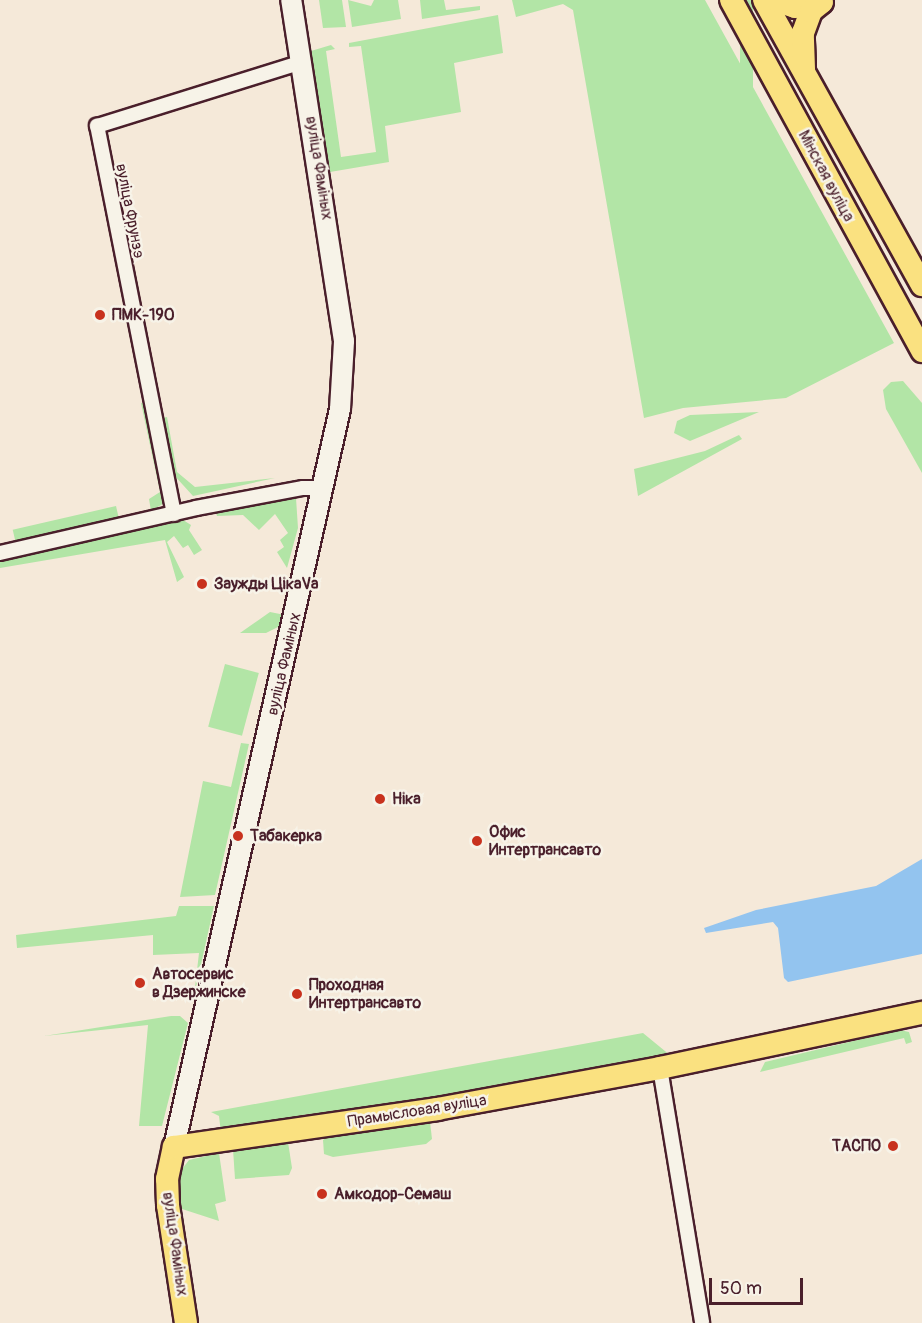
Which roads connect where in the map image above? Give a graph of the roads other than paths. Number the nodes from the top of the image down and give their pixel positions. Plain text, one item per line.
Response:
1 (291, 0) edge
2 (731, 0) edge
3 (764, 0) edge
4 (775, 0) edge
5 (303, 62) junction
6 (808, 81) junction
7 (922, 285) edge
8 (922, 351) edge
9 (325, 488) junction
10 (174, 514) junction
11 (0, 552) edge
12 (922, 1012) edge
13 (660, 1068) junction
14 (174, 1148) junction
15 (186, 1323) edge
16 (702, 1323) edge

1 - 5 main road, вуліца Фаміных
2 - 8 main road, Мінская вуліца
3 - 6 main road, Мінская вуліца
4 - 6 main road
5 - 9 main road, вуліца Фаміных
5 - 10 street, вуліца Фрунзэ
6 - 7 main road, Мінская вуліца
9 - 10 street
9 - 14 main road, вуліца Фаміных
10 - 11 street
12 - 13 main road, Прамысловая вуліца
13 - 14 main road, Прамысловая вуліца
13 - 16 street
14 - 15 main road, вуліца Фаміных

